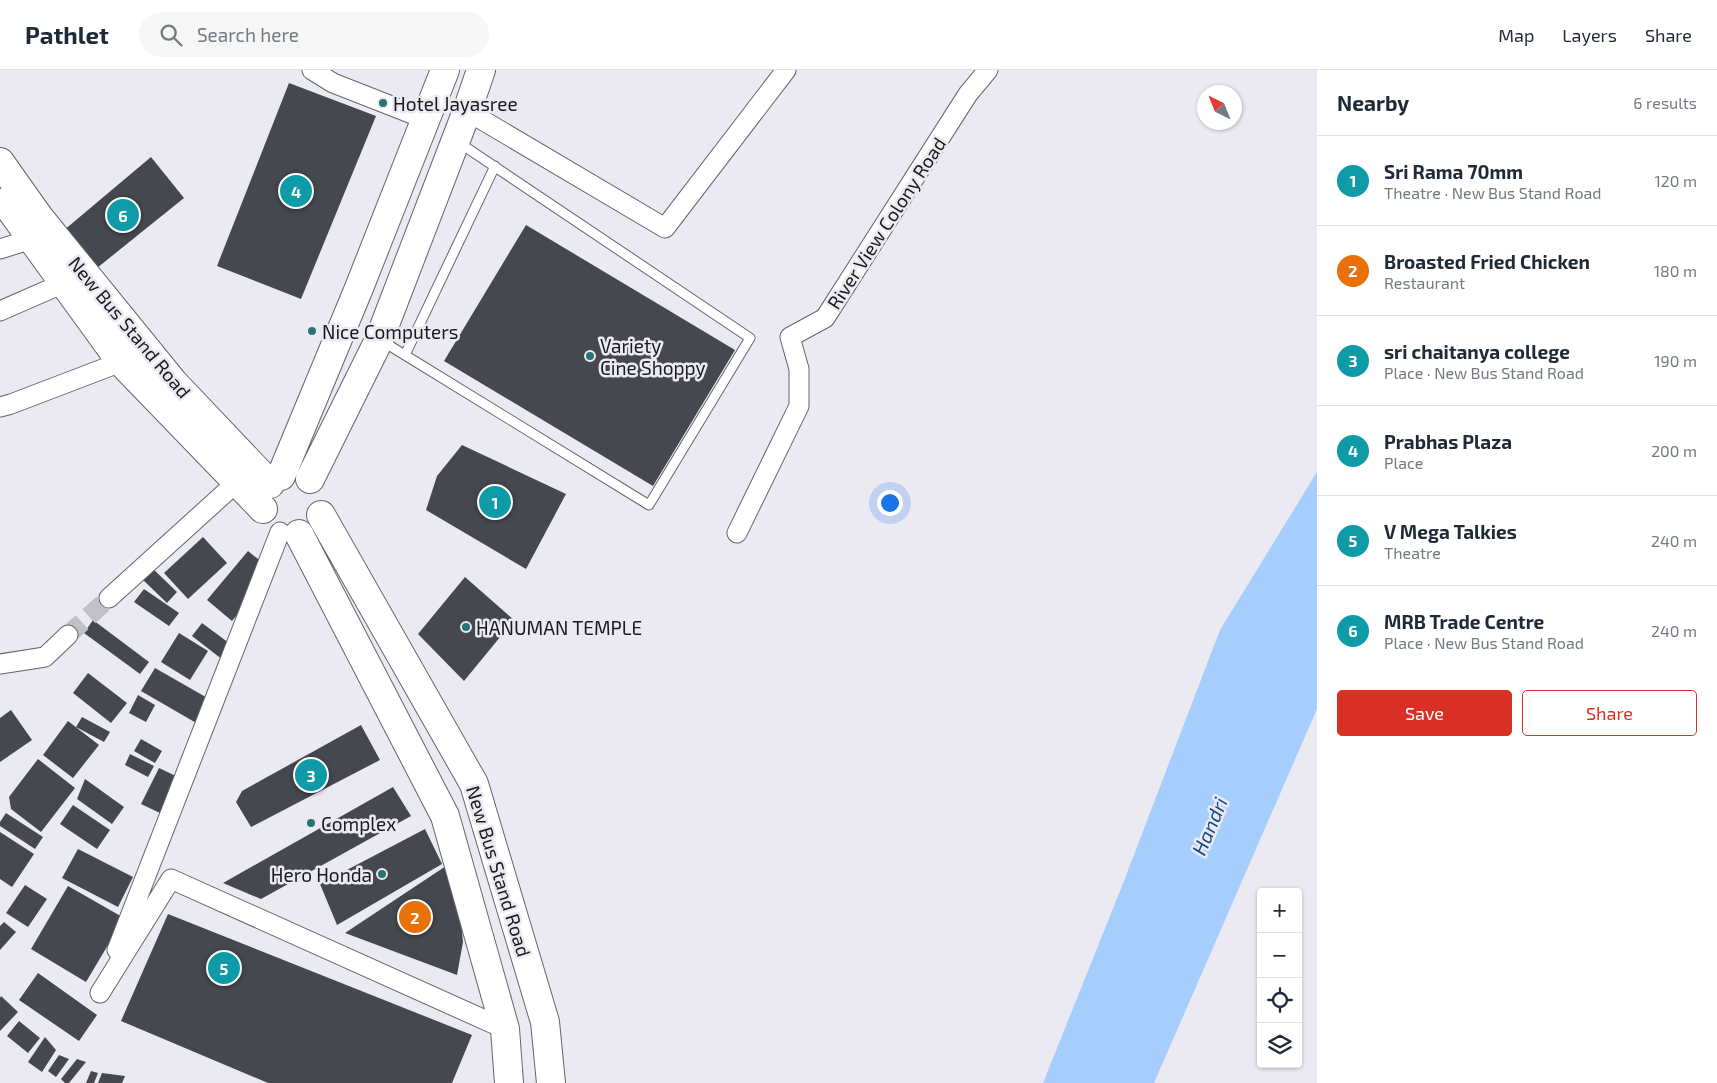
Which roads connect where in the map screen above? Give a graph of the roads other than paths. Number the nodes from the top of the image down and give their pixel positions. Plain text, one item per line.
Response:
1 (312, 70) edge
2 (445, 70) edge
3 (481, 70) edge
4 (786, 70) edge
5 (988, 70) edge
6 (467, 111) junction
7 (426, 119) junction
8 (456, 140) junction
9 (0, 162) edge
10 (495, 166) junction
11 (0, 195) edge
12 (32, 239) junction
13 (0, 249) edge
14 (64, 283) junction
15 (0, 311) edge
16 (379, 340) junction
17 (405, 355) junction
18 (121, 362) junction
19 (0, 407) edge
20 (310, 479) junction
21 (236, 482) junction
22 (271, 490) junction
23 (321, 515) junction
24 (289, 533) junction
25 (737, 534) dead end
26 (109, 598) tunnel mouth
27 (68, 636) tunnel mouth
28 (6, 663) edge
29 (504, 1029) junction
30 (509, 1083) edge
31 (551, 1083) edge

1 - 7 street
2 - 7 main road
3 - 6 main road
4 - 6 street
5 - 25 street, River View Colony Road
6 - 8 main road
7 - 22 main road
8 - 10 lane
8 - 16 main road
9 - 22 main road, New Bus Stand Road
10 - 17 lane
10 - 17 lane
11 - 12 main road, New Bus Stand Road
12 - 13 street
12 - 14 main road, New Bus Stand Road
14 - 15 street
14 - 18 main road, New Bus Stand Road
16 - 17 lane
16 - 20 main road
18 - 19 street
18 - 21 main road, New Bus Stand Road
20 - 22 main road
20 - 23 main road
21 - 22 main road, New Bus Stand Road
21 - 26 street
22 - 24 main road
23 - 24 main road
23 - 31 main road, New Bus Stand Road
24 - 29 main road, New Bus Stand Road
24 - 29 street
27 - 28 street
29 - 30 main road, New Bus Stand Road

